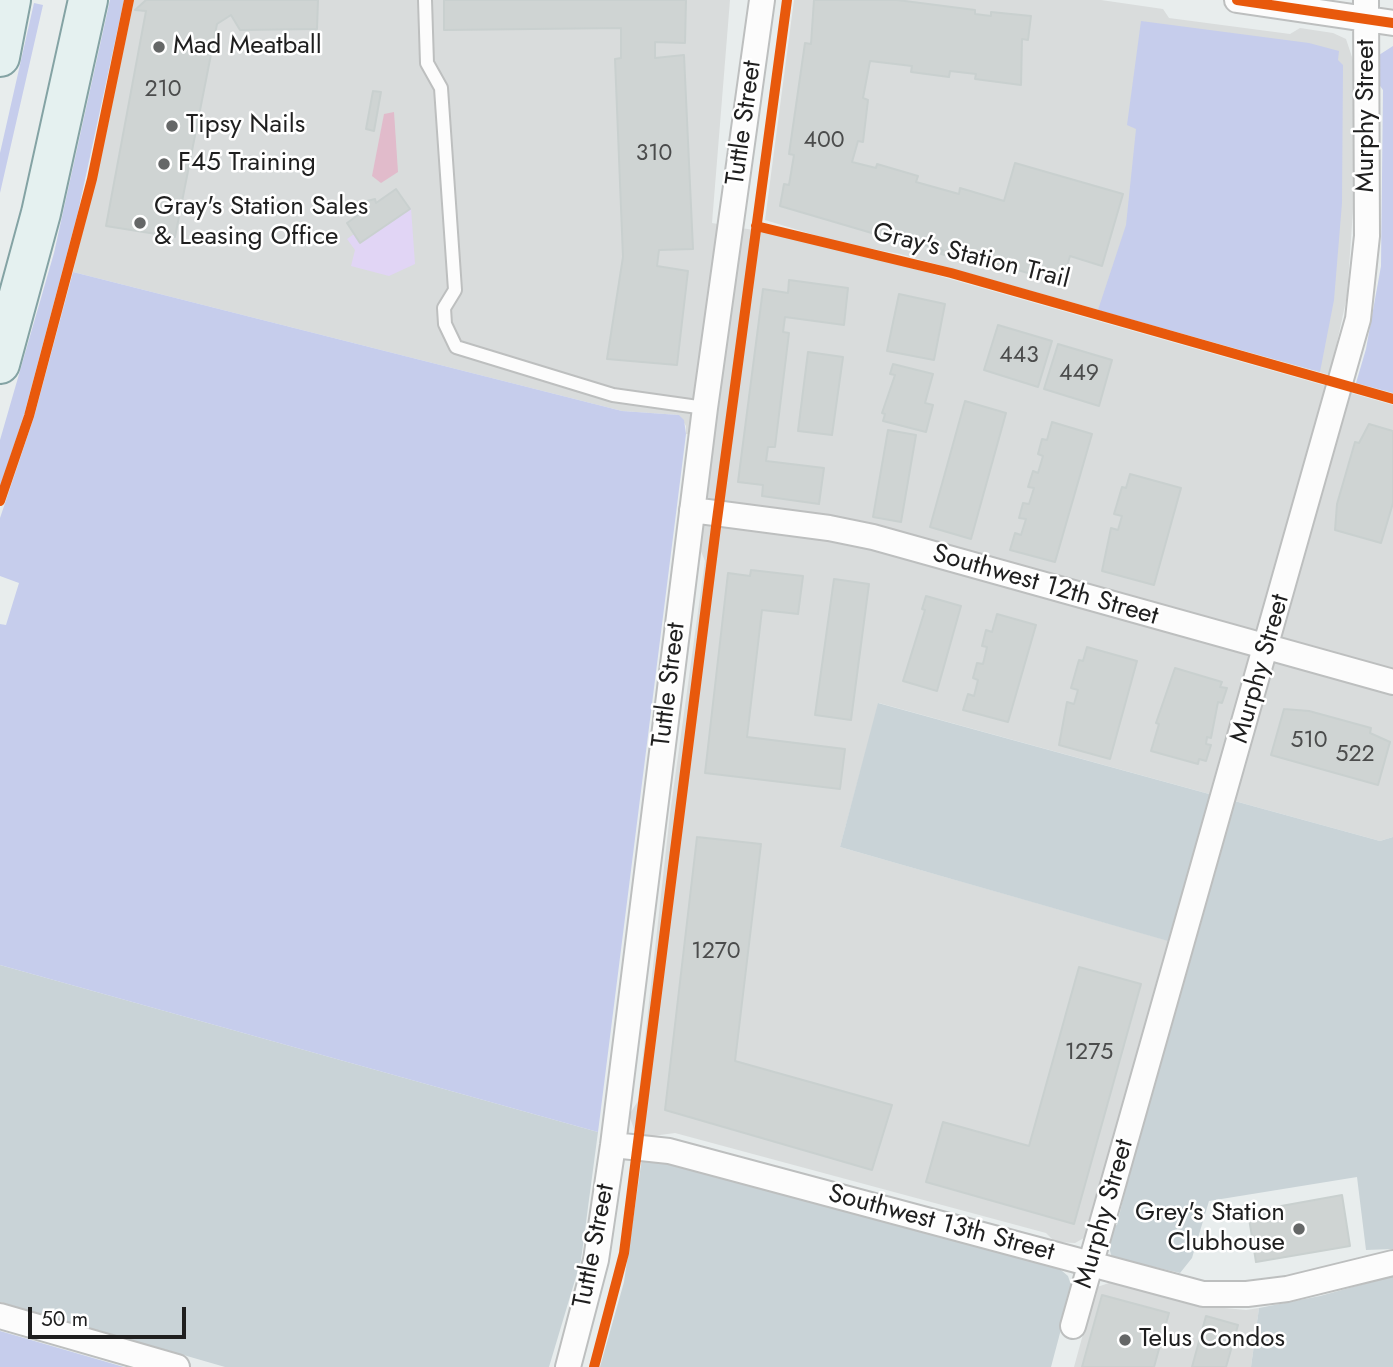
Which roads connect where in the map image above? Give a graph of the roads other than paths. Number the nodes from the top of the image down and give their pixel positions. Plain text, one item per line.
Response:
1 (11, 0) edge
2 (88, 0) edge
3 (425, 0) edge
4 (762, 0) edge
5 (1237, 0) edge
6 (1366, 9) edge
7 (1393, 23) edge
8 (0, 57) edge
9 (0, 364) edge
10 (705, 408) junction
11 (692, 510) junction
12 (1267, 648) junction
13 (1393, 682) edge
14 (613, 1145) junction
15 (1393, 1263) edge
16 (1091, 1264) junction
17 (0, 1316) edge
18 (1073, 1326) dead end
19 (177, 1367) edge
20 (568, 1367) edge

1 - 8 main road
2 - 9 main road
3 - 10 lane
4 - 10 street, Tuttle Street
5 - 6 street
6 - 7 street
6 - 12 street, Murphy Street
10 - 11 street, Tuttle Street
11 - 12 street, Southwest 12th Street
11 - 14 street, Tuttle Street
12 - 13 street, Southwest 12th Street
12 - 16 street, Murphy Street
14 - 16 street, Southwest 13th Street
14 - 20 street, Tuttle Street
15 - 16 street, Southwest 13th Street
16 - 18 street, Murphy Street
17 - 19 street

